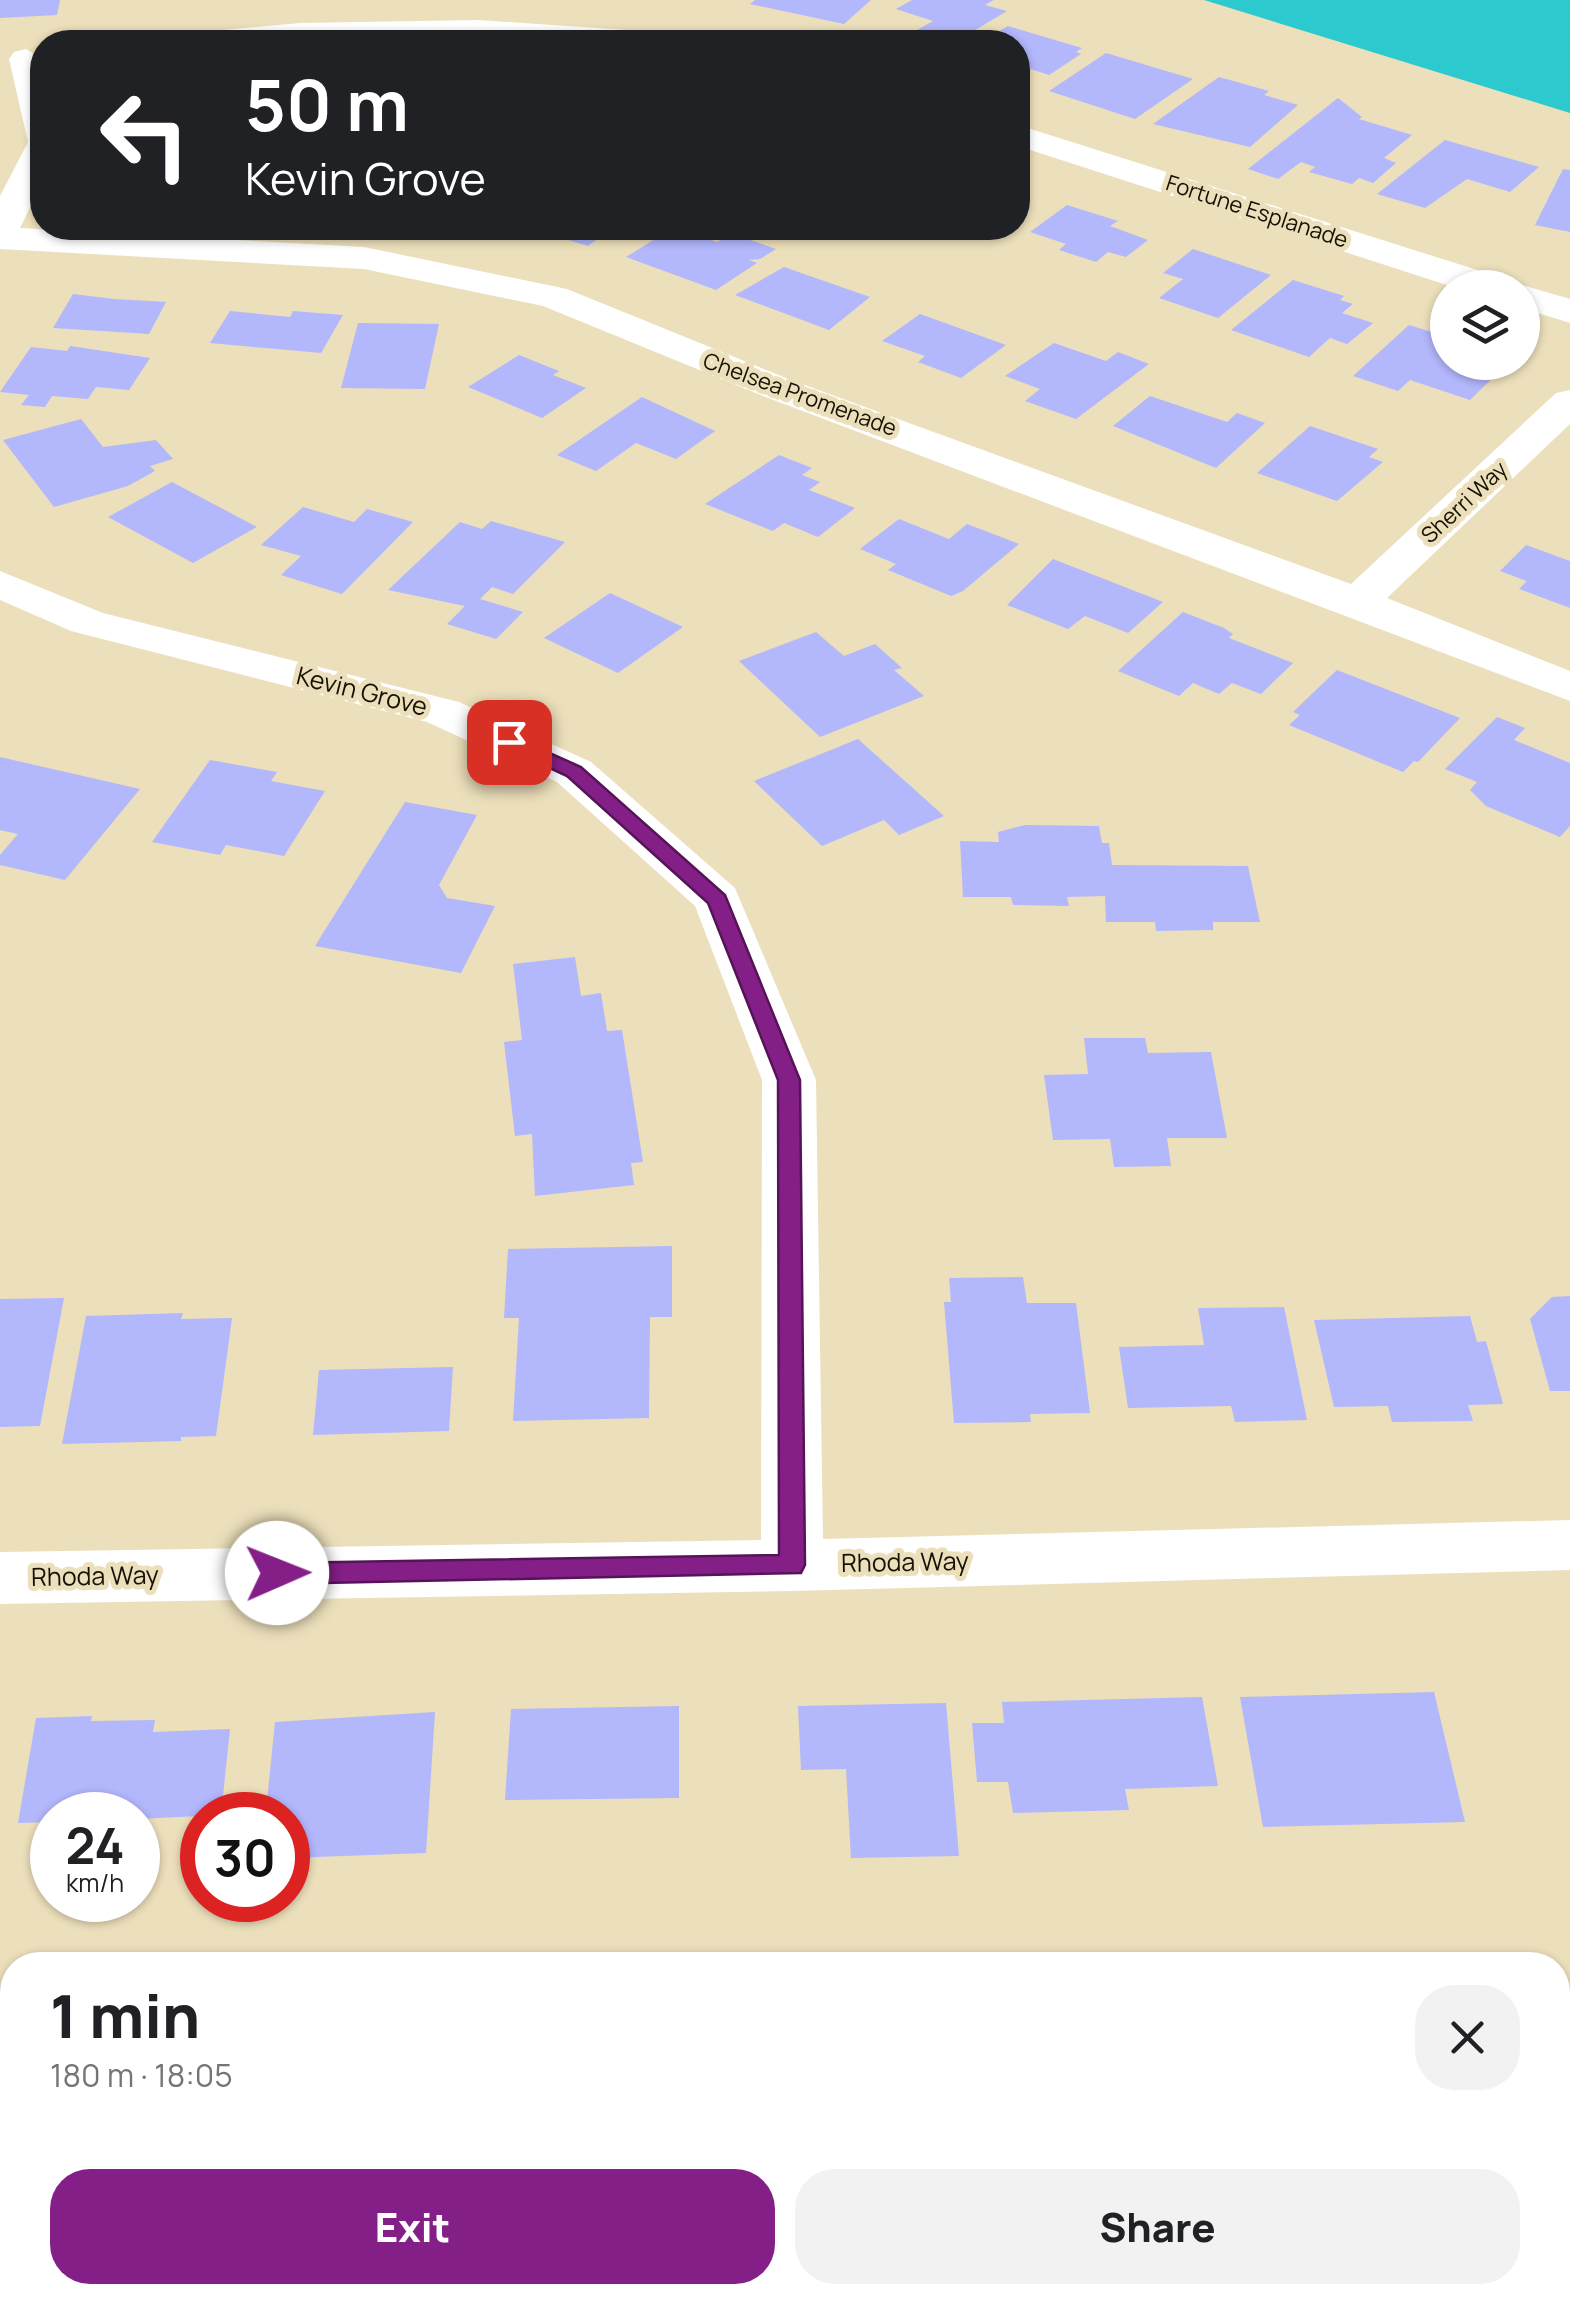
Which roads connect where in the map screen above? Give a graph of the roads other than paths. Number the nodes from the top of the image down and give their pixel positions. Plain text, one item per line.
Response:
1 (355, 30) edge
2 (548, 30) edge
3 (23, 59) edge
4 (30, 88) edge
5 (1030, 139) edge
6 (30, 173) edge
7 (0, 235) edge
8 (30, 237) edge
9 (79, 240) edge
10 (1440, 270) edge
11 (1540, 302) edge
12 (1570, 311) edge
13 (1570, 402) edge
14 (0, 584) edge
15 (1358, 602) junction
16 (1570, 687) edge
17 (1570, 1545) edge
18 (792, 1565) junction
19 (0, 1578) edge

1 - 2 street
3 - 4 street
5 - 10 street, Fortune Esplanade
6 - 7 street
7 - 8 street, Chelsea Promenade
9 - 15 street, Chelsea Promenade
11 - 12 street
13 - 15 street, Sherri Way
14 - 18 street, Kevin Grove
15 - 16 street, Chelsea Promenade
17 - 18 street, Rhoda Way
18 - 19 street, Rhoda Way

